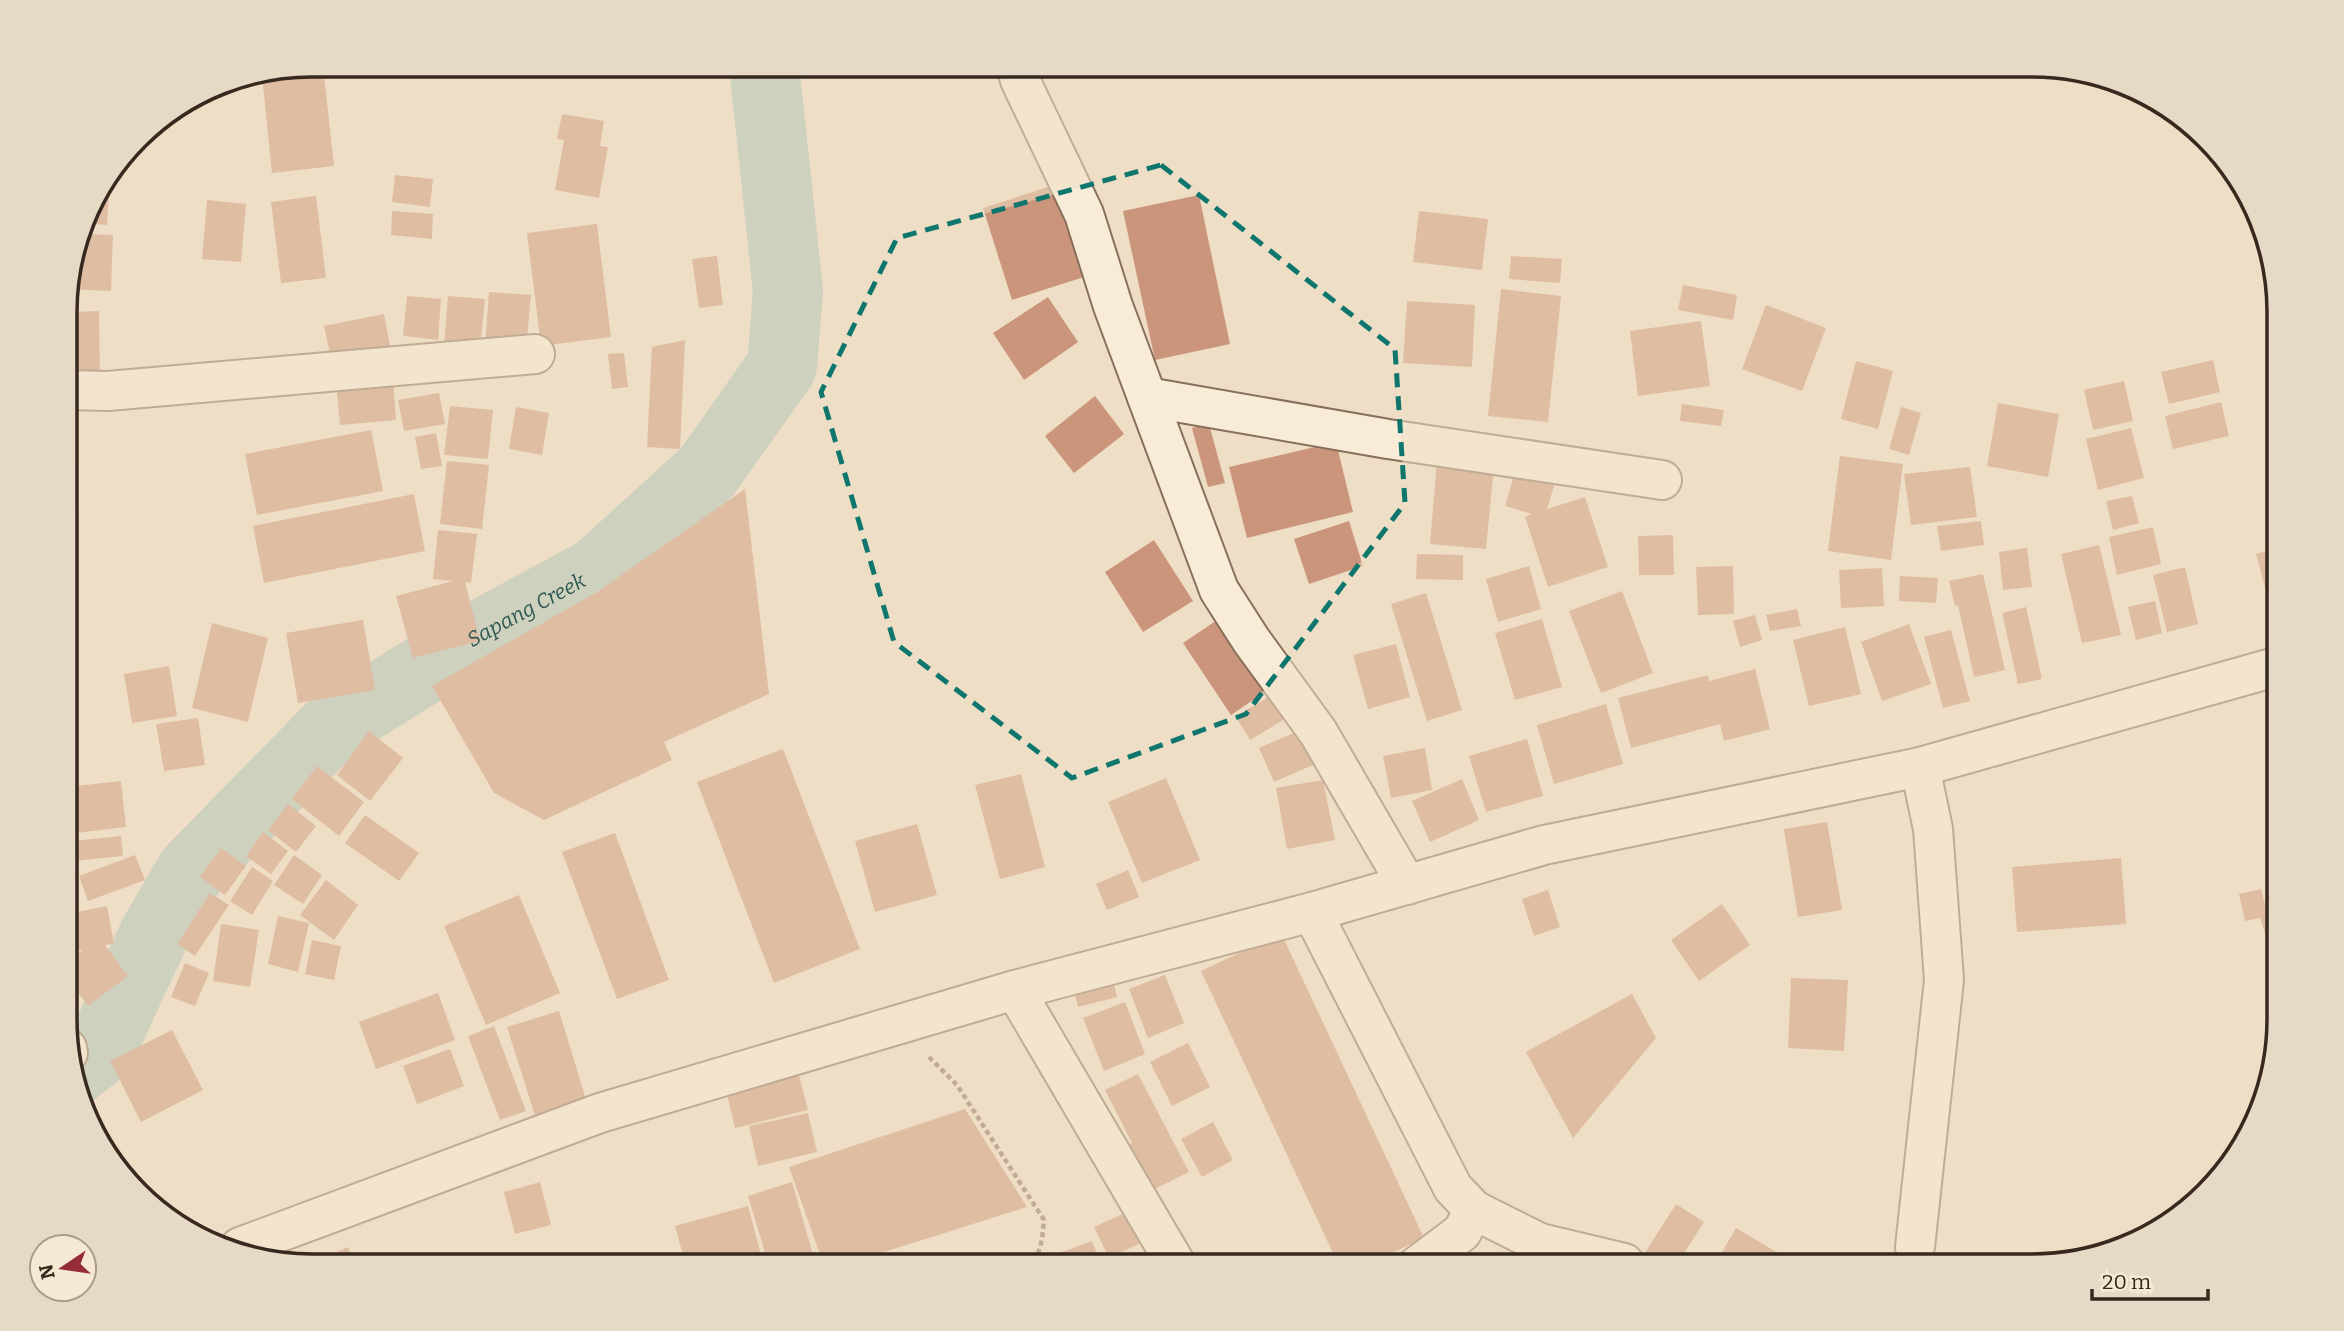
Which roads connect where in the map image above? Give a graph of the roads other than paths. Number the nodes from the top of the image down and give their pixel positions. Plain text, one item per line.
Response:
1 (1019, 78) edge
2 (535, 354) dead end
3 (77, 390) edge
4 (1147, 397) junction
5 (1662, 480) dead end
6 (2266, 670) edge
7 (1920, 767) junction
8 (1407, 885) junction
9 (1312, 912) junction
10 (1016, 990) junction
11 (1474, 1210) junction
12 (247, 1245) edge
13 (1915, 1248) dead end
14 (1434, 1253) edge
15 (1583, 1253) edge
16 (1170, 1254) edge

1 - 4 street
2 - 3 street
4 - 5 street
4 - 8 street
6 - 7 street
7 - 8 street
7 - 13 street
8 - 9 street
9 - 10 street
9 - 11 street
10 - 12 street
10 - 16 street
11 - 14 street
11 - 15 street

